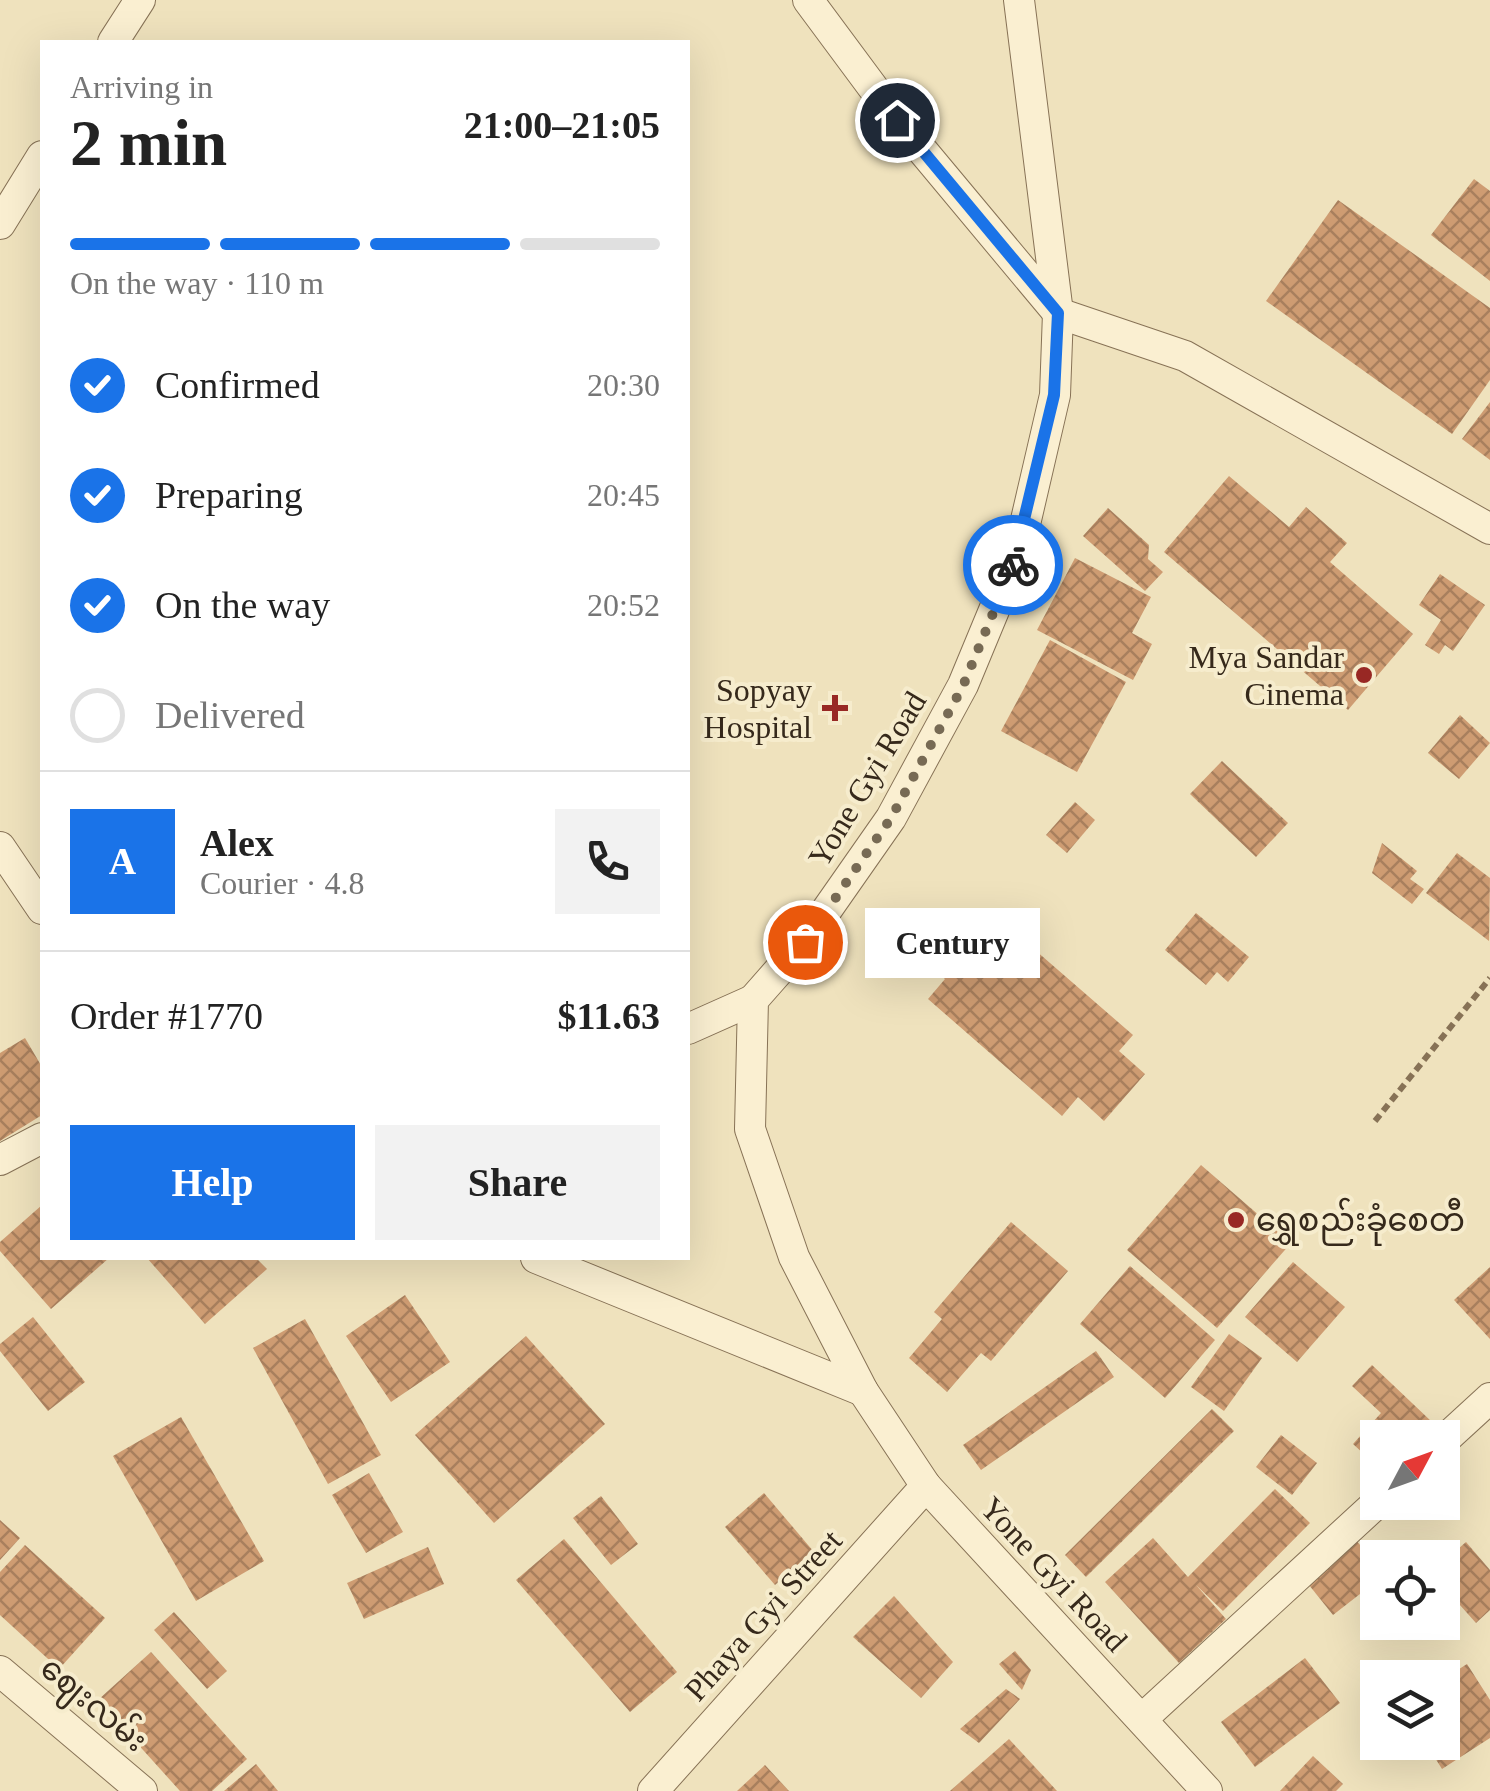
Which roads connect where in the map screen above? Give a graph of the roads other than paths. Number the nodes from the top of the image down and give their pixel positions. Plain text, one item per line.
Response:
1 (140, 0) edge
2 (808, 0) edge
3 (1019, 0) edge
4 (113, 40) edge
5 (40, 159) edge
6 (0, 224) edge
7 (1058, 313) junction
8 (1490, 529) edge
9 (0, 848) edge
10 (40, 906) edge
11 (753, 1000) junction
12 (690, 1028) edge
13 (40, 1139) edge
14 (0, 1160) edge
15 (541, 1260) edge
16 (863, 1390) junction
17 (1490, 1398) edge
18 (1460, 1426) edge
19 (926, 1486) junction
20 (1360, 1519) edge
21 (0, 1671) edge
22 (1142, 1720) junction
23 (126, 1786) edge
24 (653, 1791) edge
25 (1207, 1791) edge

1 - 4 street
2 - 7 street
3 - 7 street, Yone Gyi Road
5 - 6 street
7 - 8 street
7 - 11 street, Yone Gyi Road
9 - 10 street
11 - 12 street
11 - 16 street, Yone Gyi Road
13 - 14 street
15 - 16 street
16 - 19 street, Yone Gyi Road
17 - 18 street
19 - 22 street, Yone Gyi Road
19 - 24 street, Phaya Gyi Street
20 - 22 street
21 - 23 street, ဈေးလမ်း
22 - 25 street, Yone Gyi Road

